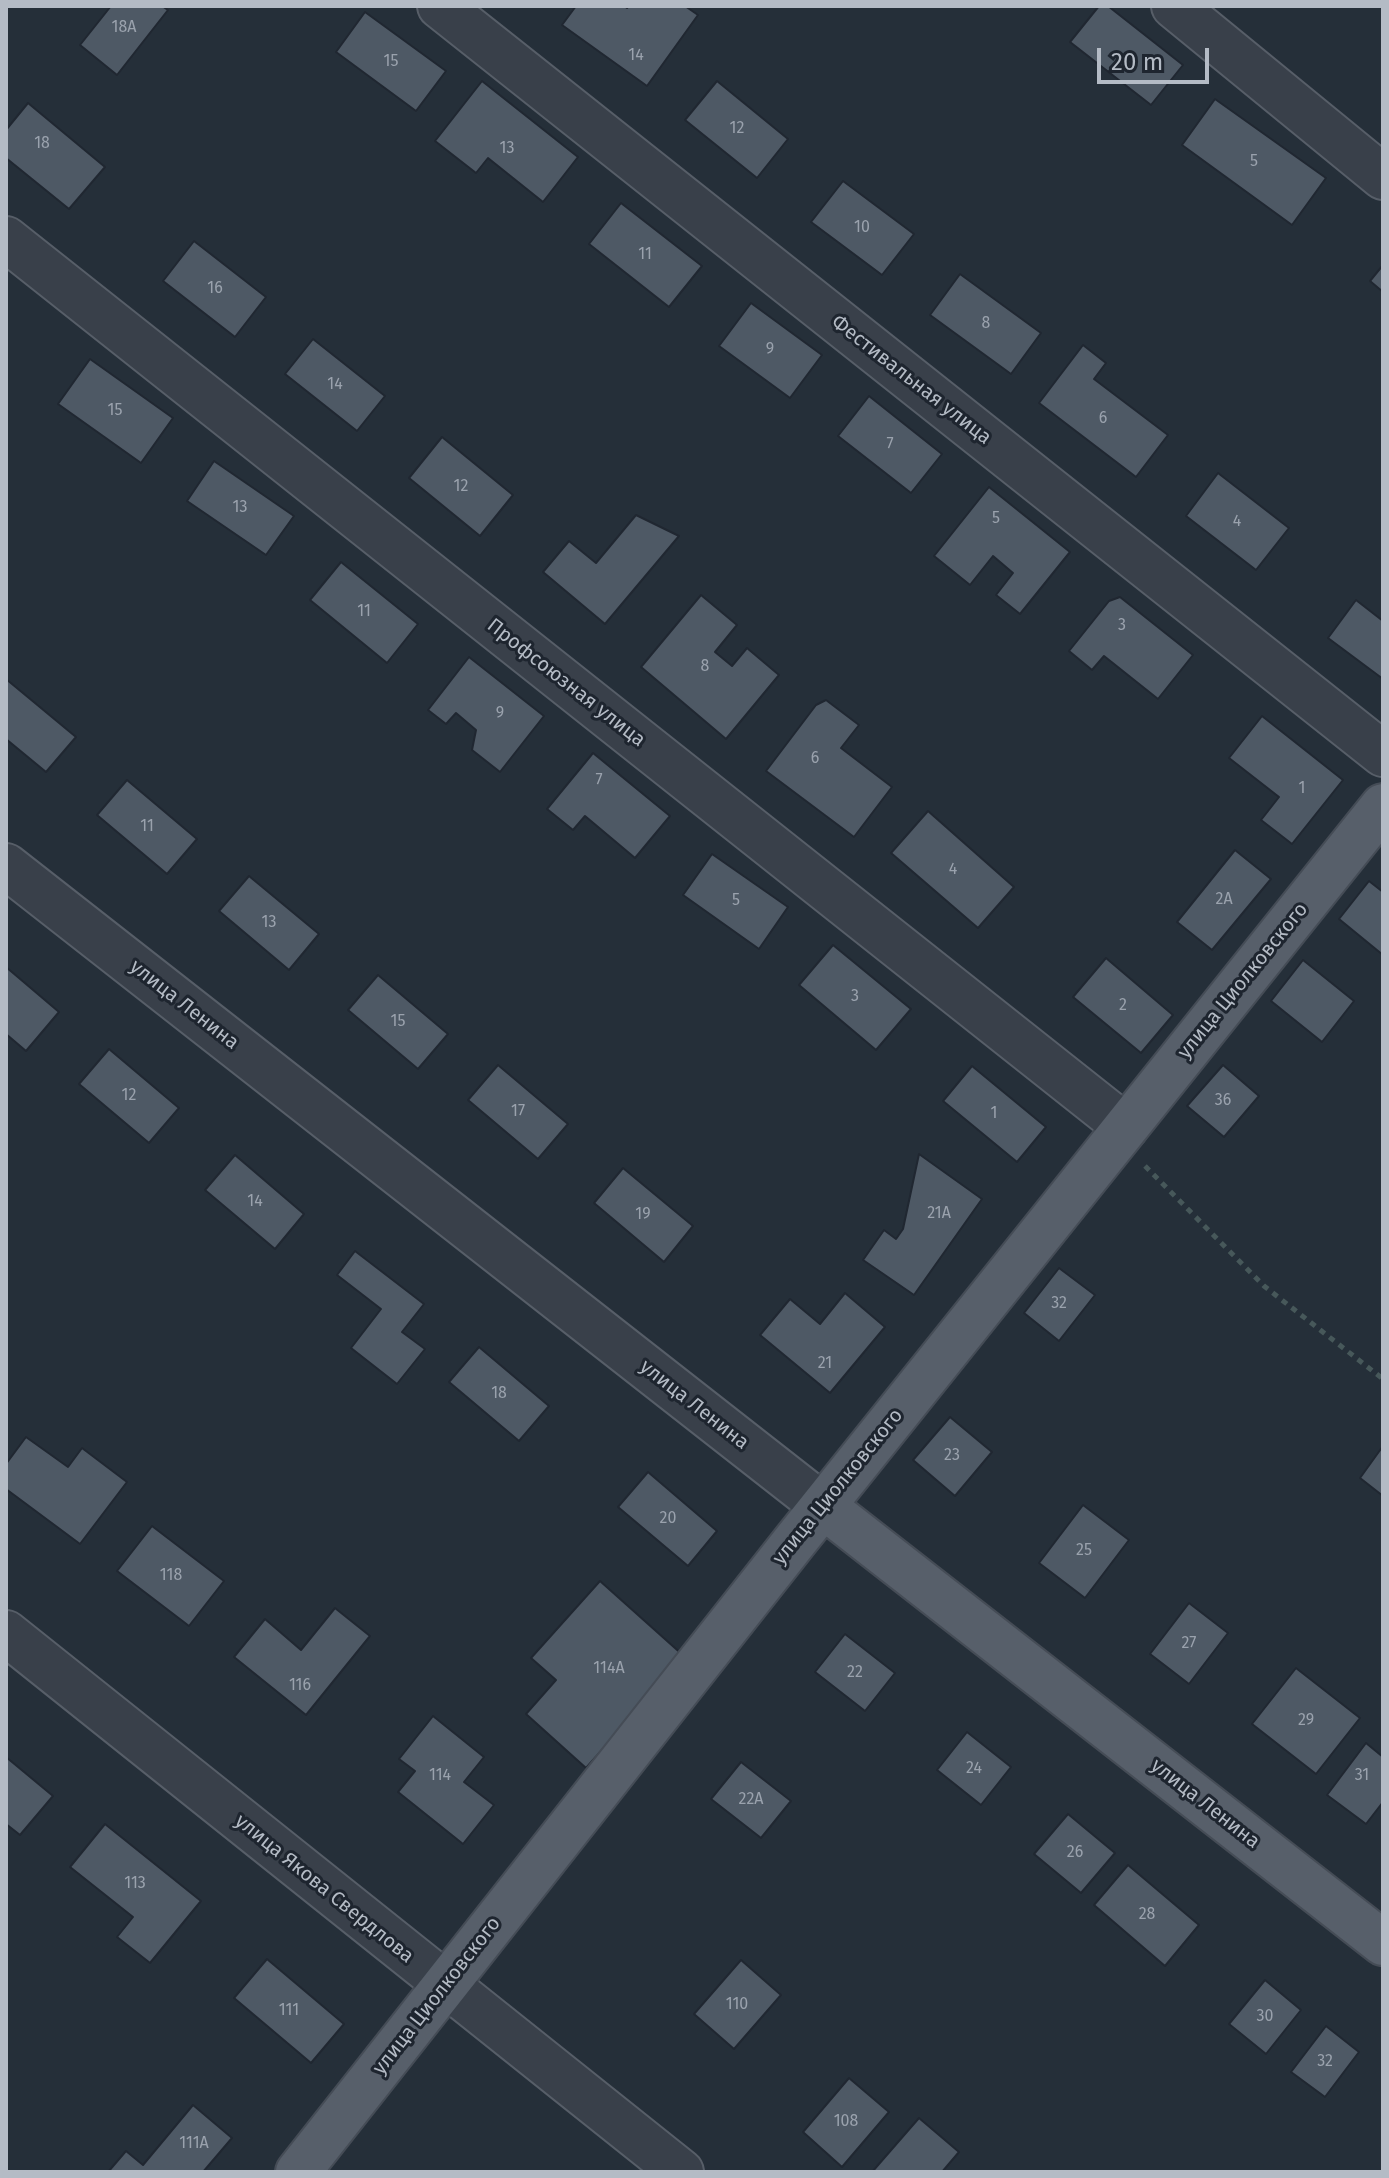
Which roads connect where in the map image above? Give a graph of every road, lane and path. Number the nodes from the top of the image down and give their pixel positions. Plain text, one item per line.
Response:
1 (440, 6) edge
2 (1174, 6) edge
3 (1383, 177) edge
4 (6, 239) edge
5 (1383, 754) edge
6 (1383, 806) edge
7 (6, 866) edge
8 (1126, 1127) junction
9 (1383, 1379) edge
10 (823, 1506) junction
11 (6, 1633) edge
12 (1383, 1943) edge
13 (446, 1986) junction
14 (298, 2172) edge
15 (681, 2172) edge

1 - 5 street, Фестивальная улица
2 - 3 street
4 - 8 street, Профсоюзная улица
6 - 8 main road, улица Циолковского
7 - 10 street, улица Ленина
8 - 9 path
8 - 10 main road, улица Циолковского
10 - 12 main road, улица Ленина
10 - 13 main road, улица Циолковского
11 - 13 street, улица Якова Свердлова
13 - 14 main road, улица Циолковского
13 - 15 street, улица Якова Свердлова

